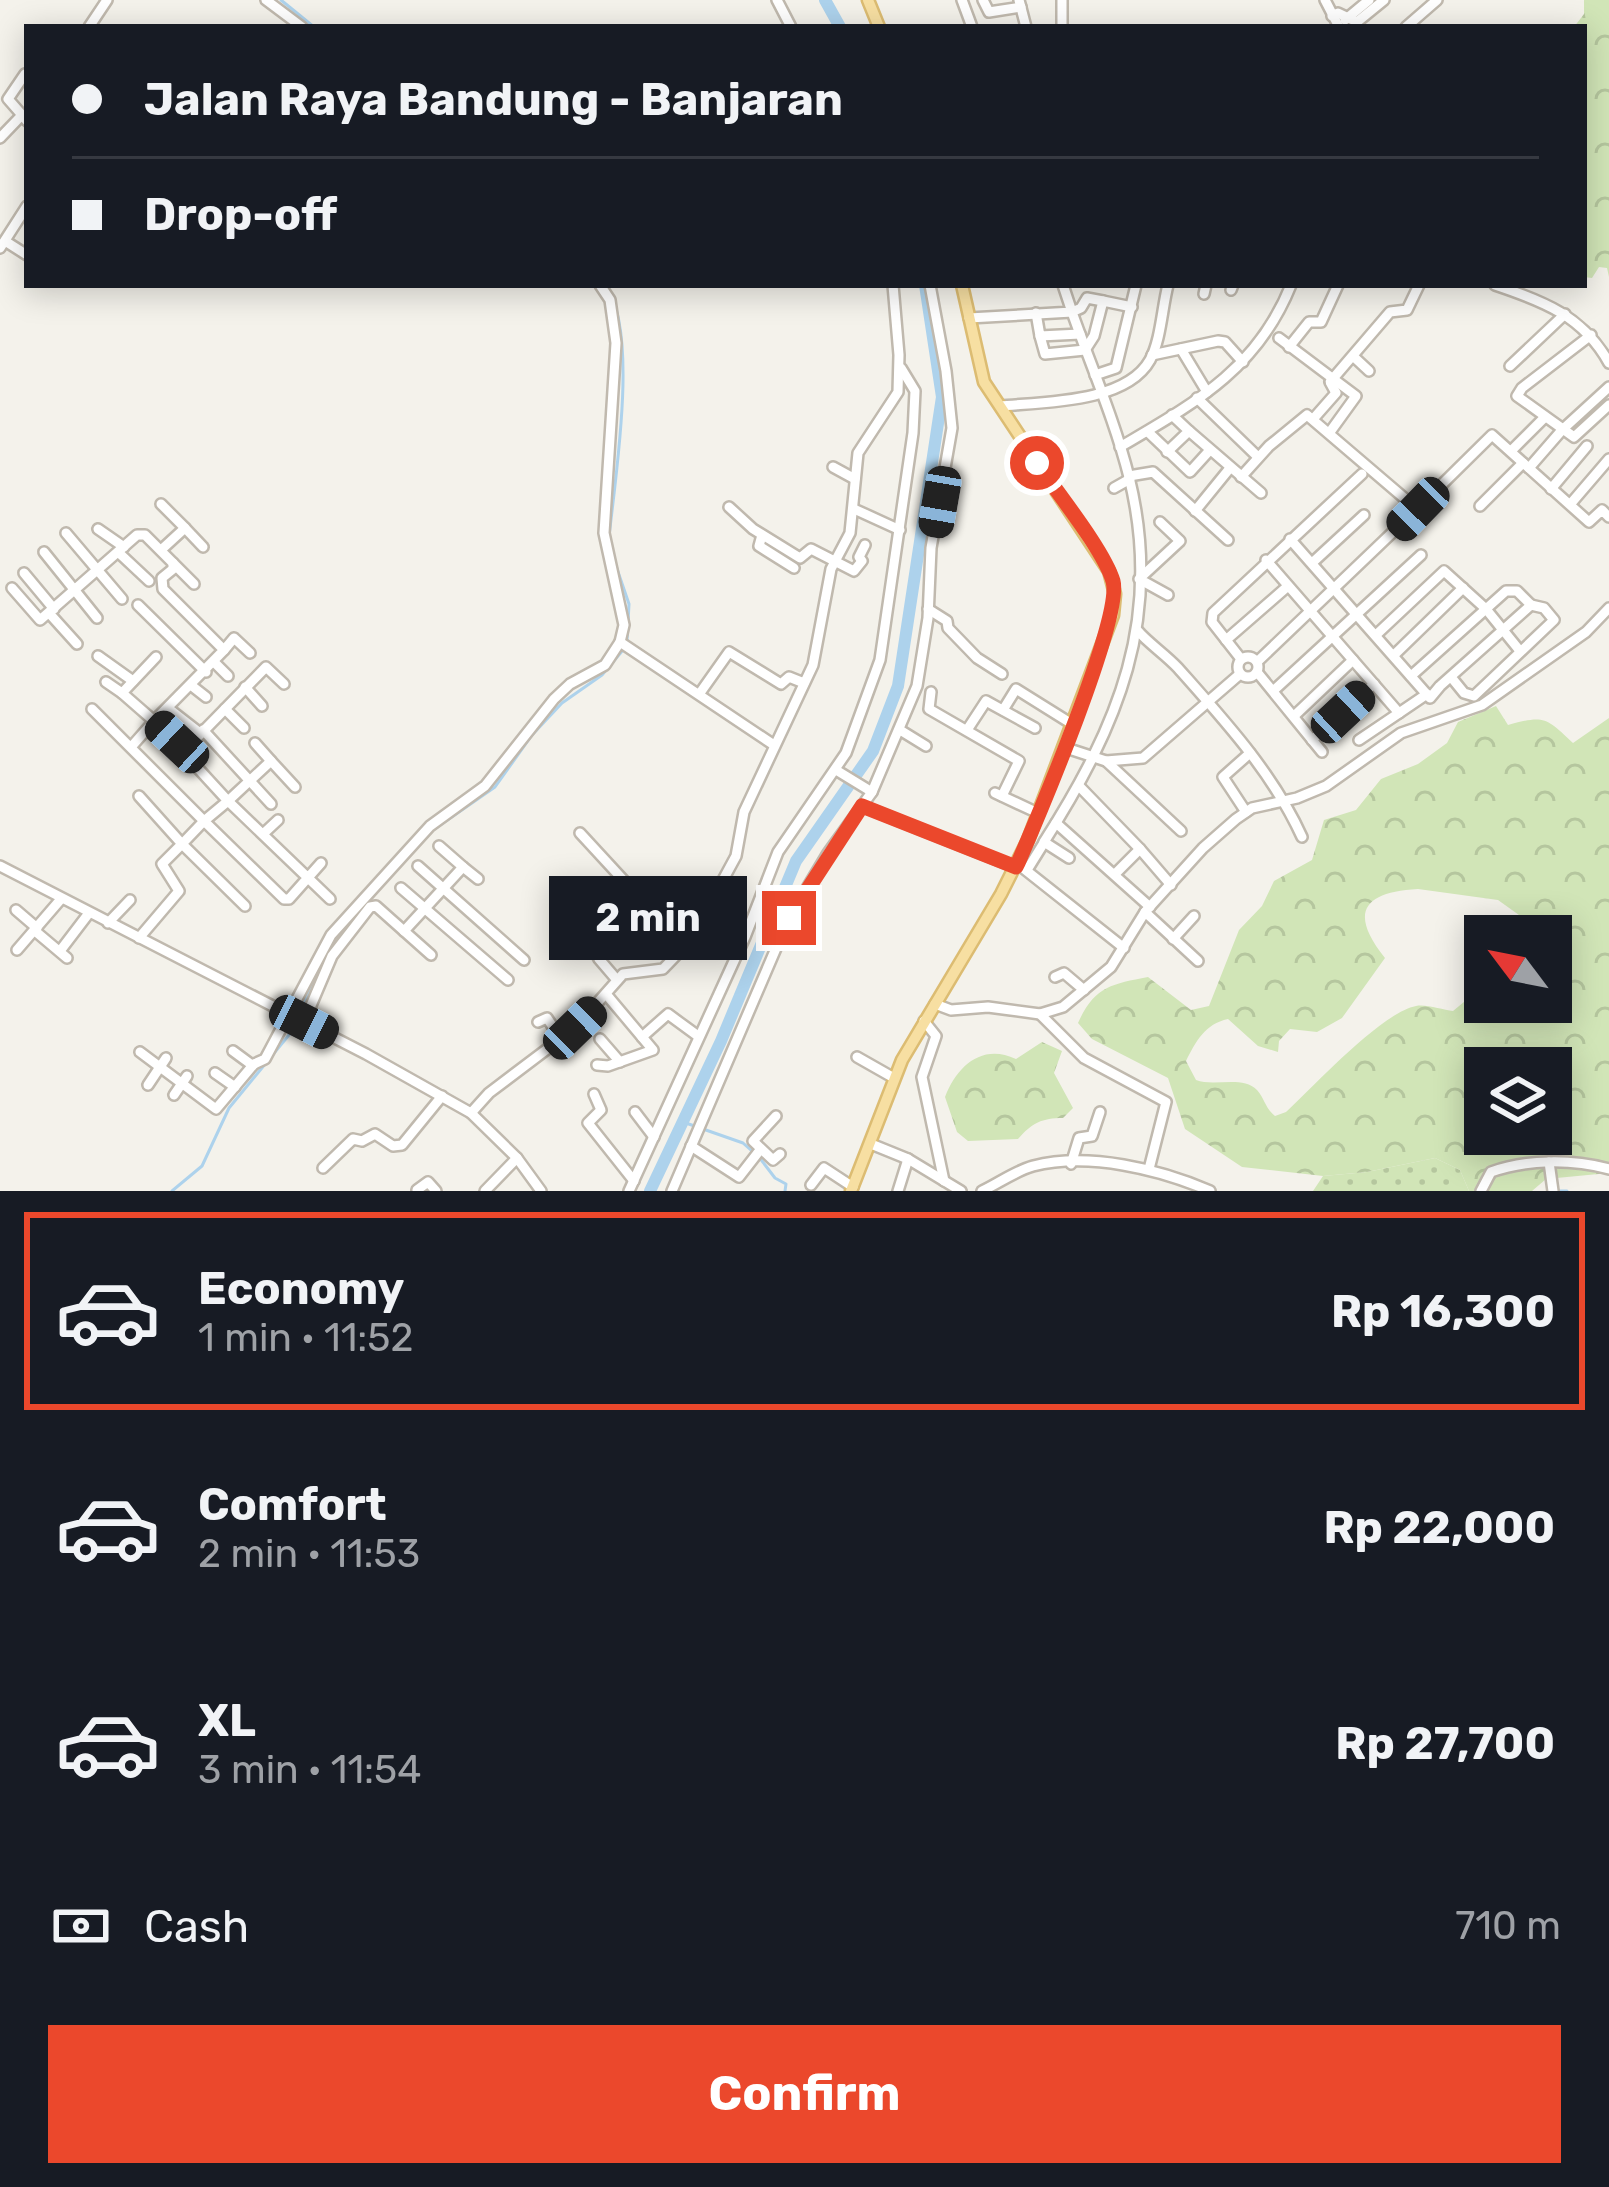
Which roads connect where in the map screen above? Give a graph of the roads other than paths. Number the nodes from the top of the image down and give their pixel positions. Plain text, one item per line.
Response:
1 (266, 0) edge
2 (983, 0) edge
3 (1328, 0) edge
4 (1369, 0) edge
5 (1384, 0) edge
6 (1437, 0) edge
7 (1020, 4) edge
8 (1338, 19) edge
9 (298, 24) edge
10 (1409, 24) edge
11 (24, 75) edge
12 (24, 118) edge
13 (0, 138) edge
14 (24, 210) edge
15 (3, 239) edge
16 (602, 288) edge
17 (893, 288) edge
18 (931, 288) edge
19 (963, 288) edge
20 (1064, 288) edge
21 (1135, 288) edge
22 (1167, 288) edge
23 (1290, 288) edge
24 (1336, 288) edge
25 (1417, 288) edge
26 (1506, 288) edge
27 (1103, 301) junction
28 (1132, 307) junction
29 (1072, 311) junction
30 (1036, 313) junction
31 (1565, 314) junction
32 (969, 317) junction
33 (1080, 334) junction
34 (1591, 335) junction
35 (1040, 336) junction
36 (1279, 338) dead end
37 (1289, 347) junction
38 (1180, 349) junction
39 (1606, 349) edge
40 (1085, 350) junction
41 (1152, 355) junction
42 (1354, 357) junction
43 (1243, 362) junction
44 (1609, 363) edge
45 (1510, 366) dead end
46 (900, 367) junction
47 (1369, 371) dead end
48 (1094, 375) junction
49 (1334, 378) junction
50 (1609, 387) edge
51 (1101, 394) junction
52 (1202, 395) junction
53 (1609, 405) edge
54 (1000, 406) junction
55 (1585, 407) junction
56 (1172, 415) junction
57 (1545, 417) junction
58 (1595, 417) junction
59 (1314, 418) junction
60 (1562, 430) junction
61 (1189, 431) junction
62 (1148, 432) junction
63 (1330, 432) junction
64 (1574, 437) junction
65 (1587, 446) junction
66 (1120, 447) junction
67 (1210, 450) junction
68 (1510, 451) junction
69 (1167, 452) junction
70 (1258, 458) junction
71 (1607, 461) edge
72 (1526, 465) junction
73 (833, 467) dead end
74 (1230, 468) junction
75 (1362, 474) dead end
76 (1130, 477) junction
77 (1241, 477) junction
78 (855, 478) junction
79 (1114, 488) dead end
80 (1551, 489) junction
81 (1261, 494) dead end
82 (1573, 501) dead end
83 (161, 504) dead end
84 (1480, 506) dead end
85 (729, 507) dead end
86 (854, 509) junction
87 (1418, 509) junction
88 (1607, 509) edge
89 (1195, 511) junction
90 (1364, 515) dead end
91 (1160, 522) dead end
92 (185, 528) junction
93 (98, 530) dead end
94 (901, 530) junction
95 (66, 532) dead end
96 (762, 536) junction
97 (1290, 539) junction
98 (1228, 540) dead end
99 (865, 545) dead end
100 (202, 547) dead end
101 (121, 549) junction
102 (161, 550) junction
103 (44, 552) dead end
104 (1420, 555) dead end
105 (1266, 560) junction
106 (173, 562) junction
107 (834, 563) junction
108 (1312, 563) junction
109 (794, 568) dead end
110 (97, 571) junction
111 (24, 573) dead end
112 (1141, 579) junction
113 (149, 581) dead end
114 (194, 584) dead end
115 (1288, 586) junction
116 (12, 588) dead end
117 (1463, 588) junction
118 (1335, 589) junction
119 (74, 591) junction
120 (1168, 595) dead end
121 (122, 599) dead end
122 (1115, 602) junction
123 (138, 605) dead end
124 (1531, 605) junction
125 (1141, 607) junction
126 (1609, 608) edge
127 (928, 609) junction
128 (1486, 609) junction
129 (1310, 610) junction
130 (51, 611) junction
131 (1358, 615) junction
132 (98, 618) dead end
133 (1138, 631) junction
134 (1504, 631) junction
135 (1377, 634) junction
136 (1333, 637) junction
137 (1226, 640) junction
138 (624, 643) junction
139 (77, 644) dead end
140 (224, 650) junction
141 (1520, 651) junction
142 (250, 652) dead end
143 (1394, 655) junction
144 (98, 656) dead end
145 (156, 657) dead end
146 (1241, 659) junction
147 (1353, 659) junction
148 (210, 667) junction
149 (1257, 667) junction
150 (1002, 674) dead end
151 (1240, 674) junction
152 (228, 676) dead end
153 (1411, 676) junction
154 (1451, 677) junction
155 (133, 681) junction
156 (106, 682) dead end
157 (804, 683) junction
158 (1374, 683) junction
159 (284, 684) dead end
160 (192, 686) junction
161 (245, 687) junction
162 (1273, 691) junction
163 (931, 692) dead end
164 (122, 693) junction
165 (700, 693) junction
166 (1428, 696) junction
167 (206, 698) dead end
168 (1205, 702) junction
169 (262, 706) dead end
170 (168, 708) junction
171 (92, 709) dead end
172 (224, 709) junction
173 (1003, 710) junction
174 (1399, 713) junction
175 (1442, 714) dead end
176 (1294, 716) junction
177 (154, 721) junction
178 (1072, 724) junction
179 (244, 728) dead end
180 (1035, 728) dead end
181 (900, 730) junction
182 (967, 730) junction
183 (201, 732) junction
184 (1312, 740) junction
185 (1359, 740) dead end
186 (177, 742) dead end
187 (255, 742) dead end
188 (773, 745) junction
189 (132, 746) junction
190 (926, 746) dead end
191 (1063, 747) junction
192 (1322, 752) dead end
193 (1250, 753) junction
194 (1101, 760) junction
195 (271, 761) junction
196 (837, 771) junction
197 (250, 781) junction
198 (1079, 785) junction
199 (295, 787) dead end
200 (871, 791) junction
201 (139, 796) dead end
202 (1286, 800) junction
203 (228, 801) junction
204 (271, 804) dead end
205 (862, 806) junction
206 (1246, 812) junction
207 (1038, 813) junction
208 (278, 820) dead end
209 (204, 821) junction
210 (1056, 823) junction
211 (1181, 831) dead end
212 (580, 833) dead end
213 (262, 834) junction
214 (1302, 836) dead end
215 (1045, 841) junction
216 (182, 844) junction
217 (439, 846) dead end
218 (1140, 849) junction
219 (1069, 858) dead end
220 (320, 863) dead end
221 (0, 866) edge
222 (418, 866) dead end
223 (463, 867) junction
224 (1020, 867) junction
225 (1115, 874) junction
226 (307, 877) junction
227 (478, 879) dead end
228 (1171, 885) junction
229 (401, 888) dead end
230 (444, 888) junction
231 (61, 899) junction
232 (330, 899) dead end
233 (130, 900) dead end
234 (245, 906) dead end
235 (424, 908) junction
236 (16, 910) dead end
237 (1148, 910) junction
238 (88, 913) junction
239 (1194, 916) dead end
240 (108, 923) junction
241 (36, 930) junction
242 (404, 931) junction
243 (586, 933) dead end
244 (139, 938) junction
245 (1173, 939) junction
246 (685, 947) junction
247 (1124, 948) junction
248 (17, 950) dead end
249 (431, 956) dead end
250 (524, 960) dead end
251 (1198, 961) dead end
252 (1054, 977) dead end
253 (508, 980) dead end
254 (617, 980) junction
255 (1084, 990) junction
256 (606, 994) junction
257 (935, 1004) junction
258 (1040, 1014) junction
259 (298, 1019) junction
260 (924, 1021) junction
261 (538, 1022) dead end
262 (698, 1036) junction
263 (642, 1037) junction
264 (600, 1039) dead end
265 (561, 1040) junction
266 (232, 1051) dead end
267 (140, 1052) dead end
268 (857, 1057) dead end
269 (902, 1060) junction
270 (163, 1063) junction
271 (620, 1063) junction
272 (254, 1064) junction
273 (596, 1065) dead end
274 (215, 1073) dead end
275 (922, 1075) junction
276 (894, 1078) junction
277 (184, 1080) junction
278 (148, 1085) dead end
279 (235, 1087) junction
280 (594, 1094) dead end
281 (174, 1095) dead end
282 (442, 1096) junction
283 (205, 1101) junction
284 (197, 1112) dead end
285 (634, 1112) dead end
286 (1100, 1112) dead end
287 (472, 1113) junction
288 (776, 1115) dead end
289 (654, 1137) junction
290 (871, 1144) junction
291 (691, 1146) junction
292 (758, 1153) junction
293 (780, 1154) dead end
294 (517, 1158) junction
295 (908, 1159) junction
296 (1549, 1162) junction
297 (1071, 1164) junction
298 (323, 1168) dead end
299 (1149, 1168) junction
300 (1609, 1169) edge
301 (944, 1181) junction
302 (811, 1185) dead end
303 (632, 1186) edge
304 (673, 1187) edge
305 (852, 1189) edge
306 (1552, 1189) edge
307 (417, 1190) edge
308 (436, 1191) edge
309 (485, 1191) edge
310 (541, 1191) edge
311 (686, 1191) edge
312 (898, 1191) edge
313 (960, 1191) edge
314 (982, 1191) edge
315 (1210, 1191) edge
316 (1481, 1191) edge

1 - 9 street
2 - 7 street
3 - 8 street
4 - 8 street
5 - 8 street
6 - 10 street
11 - 12 street
12 - 13 street
14 - 15 street
16 - 138 street
17 - 46 street
18 - 127 street
19 - 32 main road
20 - 29 street
21 - 28 street
22 - 41 street
23 - 43 street
24 - 37 street
25 - 42 street
26 - 31 street
27 - 28 street
27 - 29 street
27 - 40 street
28 - 48 street
29 - 30 street
29 - 33 street
30 - 32 street
30 - 35 street
31 - 34 street
31 - 45 street
32 - 54 main road
33 - 35 street
33 - 40 street
34 - 39 street
34 - 57 street
35 - 40 street
36 - 37 street
37 - 49 street
38 - 41 street
38 - 43 street
38 - 52 street
39 - 44 street
40 - 48 street
41 - 51 street
42 - 47 street
42 - 49 street
43 - 52 street
46 - 78 street
46 - 94 street
48 - 51 street
49 - 59 street
49 - 63 street
50 - 55 street
51 - 54 street
51 - 66 street
52 - 56 street
52 - 70 street
53 - 58 street
54 - 122 main road
55 - 58 street
55 - 60 street
56 - 61 street
56 - 62 street
57 - 60 street
57 - 68 street
58 - 64 street
59 - 63 street
59 - 70 street
60 - 64 street
60 - 72 street
61 - 67 street
61 - 69 street
62 - 66 street
62 - 69 street
63 - 87 street
64 - 65 street
65 - 71 street
65 - 80 street
66 - 76 street
67 - 69 street
67 - 74 street
68 - 72 street
68 - 87 street
70 - 77 street
71 - 82 street
72 - 80 street
72 - 84 street
73 - 78 street
74 - 77 street
74 - 89 street
75 - 97 street
76 - 79 street
76 - 89 street
76 - 112 street
77 - 81 street
78 - 86 street
80 - 88 street
83 - 92 street
85 - 96 street
86 - 94 street
86 - 107 street
87 - 118 street
89 - 98 street
90 - 108 street
91 - 112 street
92 - 100 street
92 - 102 street
93 - 101 street
94 - 196 street
95 - 110 street
96 - 107 street
96 - 109 street
97 - 105 street
97 - 108 street
99 - 107 street
101 - 102 street
101 - 110 street
101 - 113 street
102 - 106 street
103 - 119 street
104 - 131 street
105 - 115 street
105 - 137 street
106 - 114 street
106 - 140 street
107 - 157 street
108 - 118 street
110 - 119 street
110 - 121 street
111 - 130 street
112 - 120 street
112 - 125 street
115 - 129 street
115 - 137 street
116 - 130 street
117 - 128 street
117 - 135 street
117 - 143 street
118 - 129 street
118 - 131 street
119 - 130 street
119 - 132 street
122 - 125 street
122 - 178 main road
123 - 148 street
124 - 128 street
124 - 134 street
124 - 141 street
125 - 133 street
126 - 202 street
127 - 150 street
127 - 181 street
128 - 134 street
128 - 153 street
129 - 136 street
129 - 149 street
130 - 139 street
131 - 135 street
131 - 136 street
133 - 168 street
133 - 194 street
134 - 141 street
134 - 154 street
135 - 143 street
136 - 147 street
136 - 162 street
137 - 146 street
138 - 165 street
138 - 259 street
140 - 142 street
140 - 148 street
141 - 154 street
143 - 153 street
144 - 155 street
145 - 155 street
146 - 149 street
146 - 151 street
147 - 158 street
147 - 176 street
148 - 152 street
148 - 160 street
149 - 151 street
149 - 162 street
151 - 168 street
153 - 166 street
154 - 166 street
155 - 164 street
156 - 164 street
157 - 165 street
157 - 188 street
158 - 174 street
158 - 184 street
159 - 161 street
160 - 167 street
160 - 170 street
161 - 169 street
161 - 172 street
162 - 176 street
163 - 182 street
164 - 177 street
165 - 188 street
166 - 174 street
166 - 175 street
168 - 193 street
168 - 194 street
170 - 177 street
170 - 183 street
171 - 189 street
172 - 179 street
172 - 183 street
173 - 178 street
173 - 180 street
173 - 182 street
174 - 185 street
176 - 184 street
177 - 186 street
177 - 189 street
178 - 191 main road
181 - 190 street
181 - 200 street
182 - 207 street
183 - 197 street
183 - 203 street
184 - 192 street
187 - 195 street
188 - 246 street
189 - 209 street
191 - 194 street
191 - 207 main road
193 - 202 street
193 - 206 street
194 - 198 street
194 - 211 street
195 - 197 street
195 - 199 street
196 - 200 street
196 - 262 street
197 - 203 street
197 - 204 street
198 - 210 street
198 - 218 street
200 - 205 street
201 - 216 street
202 - 206 street
202 - 214 street
203 - 209 street
203 - 213 street
205 - 224 street
205 - 291 street
206 - 228 street
207 - 224 main road
208 - 213 street
209 - 216 street
209 - 226 street
210 - 215 street
210 - 225 street
212 - 246 street
213 - 226 street
215 - 219 street
215 - 224 street
216 - 234 street
216 - 244 street
217 - 223 street
218 - 225 street
218 - 228 street
220 - 226 street
221 - 231 street
222 - 230 street
223 - 227 street
223 - 230 street
224 - 247 street
224 - 257 main road
225 - 237 street
226 - 232 street
228 - 237 street
229 - 235 street
230 - 235 street
230 - 250 street
231 - 238 street
231 - 241 street
233 - 240 street
235 - 242 street
235 - 253 street
236 - 241 street
237 - 245 street
237 - 247 street
238 - 240 street
238 - 241 street
239 - 245 street
240 - 244 street
241 - 248 street
242 - 249 street
242 - 259 street
243 - 254 street
244 - 259 street
245 - 251 street
246 - 254 street
247 - 255 street
252 - 255 street
254 - 256 street
255 - 258 street
256 - 263 street
256 - 265 street
257 - 258 street
257 - 260 main road
258 - 299 street
259 - 272 street
259 - 282 street
260 - 269 main road
260 - 275 street
261 - 265 street
262 - 263 street
262 - 289 street
263 - 271 street
264 - 271 street
265 - 287 street
266 - 272 street
267 - 270 street
268 - 276 street
269 - 275 street
269 - 276 main road
270 - 277 street
270 - 278 street
271 - 273 street
272 - 279 street
274 - 279 street
275 - 301 street
276 - 290 main road
277 - 281 street
277 - 283 street
279 - 283 street
280 - 303 street
282 - 287 street
282 - 298 street
283 - 284 street
285 - 289 street
286 - 297 street
287 - 294 street
288 - 292 street
289 - 303 street
290 - 295 street
290 - 305 main road
291 - 292 street
291 - 304 street
292 - 293 street
294 - 309 street
294 - 310 street
295 - 301 street
295 - 312 street
296 - 300 street
296 - 306 street
296 - 316 street
297 - 299 street
297 - 314 street
299 - 315 street
301 - 313 street
302 - 305 street
304 - 311 street
307 - 308 street

